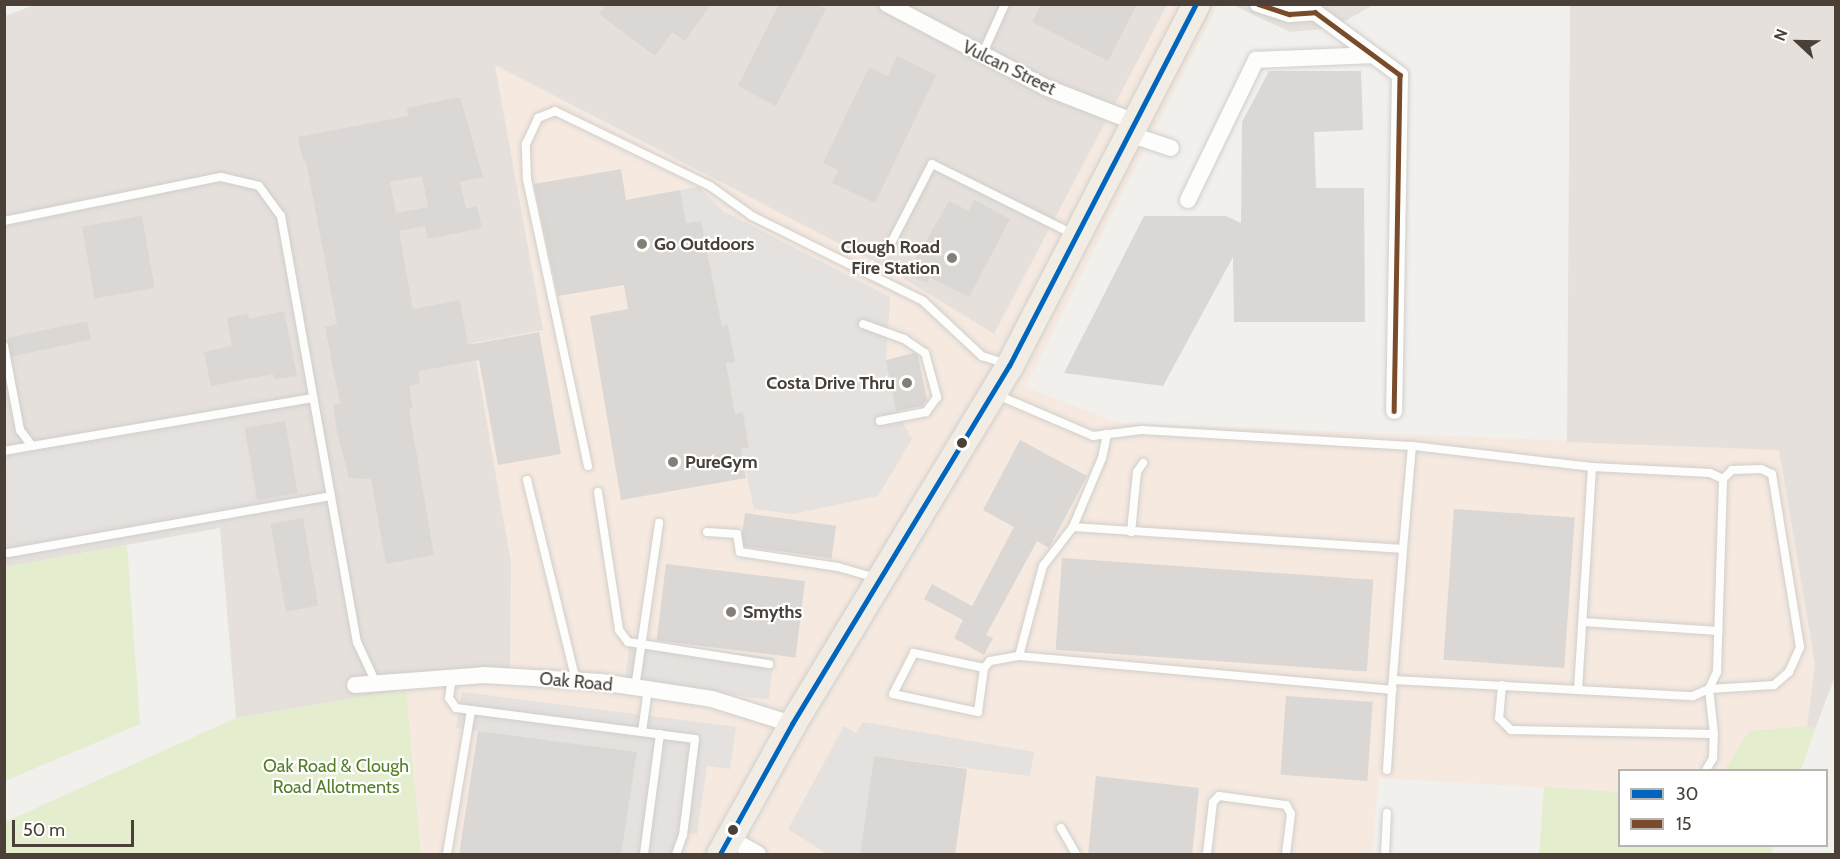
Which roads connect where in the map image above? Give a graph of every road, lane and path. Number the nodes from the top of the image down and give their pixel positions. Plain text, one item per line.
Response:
1 (887, 4) edge
2 (1005, 4) edge
3 (1196, 4) edge
4 (1258, 4) edge
5 (1321, 8) edge
6 (982, 55) junction
7 (1372, 55) junction
8 (1132, 128) junction
9 (1171, 148) dead end
10 (1188, 200) dead end
11 (4, 221) edge
12 (1076, 235) junction
13 (890, 245) dead end
14 (863, 324) dead end
15 (4, 346) edge
16 (1009, 366) junction
17 (992, 393) junction
18 (314, 398) junction
19 (1394, 411) dead end
20 (880, 421) dead end
21 (1107, 434) junction
22 (32, 446) junction
23 (1412, 446) junction
24 (4, 451) edge
25 (1143, 463) dead end
26 (588, 466) dead end
27 (1592, 467) junction
28 (1723, 478) junction
29 (527, 480) dead end
30 (598, 492) dead end
31 (331, 496) junction
32 (659, 523) dead end
33 (1073, 527) junction
34 (707, 532) dead end
35 (1131, 532) junction
36 (1403, 549) junction
37 (8, 553) dead end
38 (879, 579) junction
39 (1583, 622) junction
40 (1719, 631) junction
41 (641, 647) junction
42 (1019, 656) junction
43 (769, 664) dead end
44 (984, 668) junction
45 (452, 677) junction
46 (1393, 680) junction
47 (576, 681) junction
48 (376, 684) junction
49 (1502, 685) junction
50 (355, 686) dead end
51 (641, 688) junction
52 (1709, 689) junction
53 (1392, 690) junction
54 (1578, 690) junction
55 (471, 710) junction
56 (792, 724) junction
57 (642, 732) junction
58 (660, 734) junction
59 (1714, 734) junction
60 (1707, 769) edge
61 (1387, 770) dead end
62 (1388, 813) dead end
63 (1061, 828) dead end
64 (724, 846) edge
65 (447, 855) edge
66 (644, 855) edge
67 (676, 855) edge
68 (758, 855) edge
69 (1076, 855) edge
70 (1207, 855) edge
71 (1286, 855) edge
72 (1385, 855) edge

1 - 6 street, Vulcan Street
2 - 6 lane
3 - 8 main road
4 - 5 street
5 - 7 street
6 - 8 street, Vulcan Street
7 - 10 street
7 - 19 street
8 - 9 street, Vulcan Street
8 - 12 main road
11 - 18 lane
12 - 13 lane
12 - 16 main road
14 - 20 lane
15 - 22 lane
16 - 17 main road
16 - 26 lane
17 - 21 lane
17 - 38 main road
18 - 22 lane
18 - 31 lane
21 - 23 lane
21 - 33 lane
22 - 24 lane
23 - 27 lane
23 - 36 lane
25 - 35 lane
27 - 28 lane
27 - 39 lane
28 - 40 lane
28 - 52 lane
29 - 47 lane
30 - 41 lane
31 - 37 lane
31 - 48 lane
32 - 41 lane
33 - 35 lane
33 - 42 lane
34 - 38 lane
35 - 36 lane
36 - 46 lane
38 - 56 main road
39 - 40 lane
39 - 54 lane
40 - 52 lane
41 - 43 lane
41 - 51 lane
42 - 44 lane
42 - 53 lane
44 - 44 lane
45 - 47 street, Oak Road
45 - 48 street, Oak Road
45 - 55 lane
46 - 49 lane
46 - 53 lane
47 - 51 street, Oak Road
48 - 50 street, Oak Road
49 - 54 lane
49 - 59 lane
51 - 56 street, Oak Road
51 - 57 lane
52 - 54 lane
52 - 59 lane
53 - 61 lane
55 - 57 lane
55 - 65 lane
56 - 64 main road
57 - 58 lane
58 - 66 lane
58 - 67 lane
59 - 60 lane
62 - 72 lane
63 - 69 lane
64 - 68 street
70 - 71 lane

